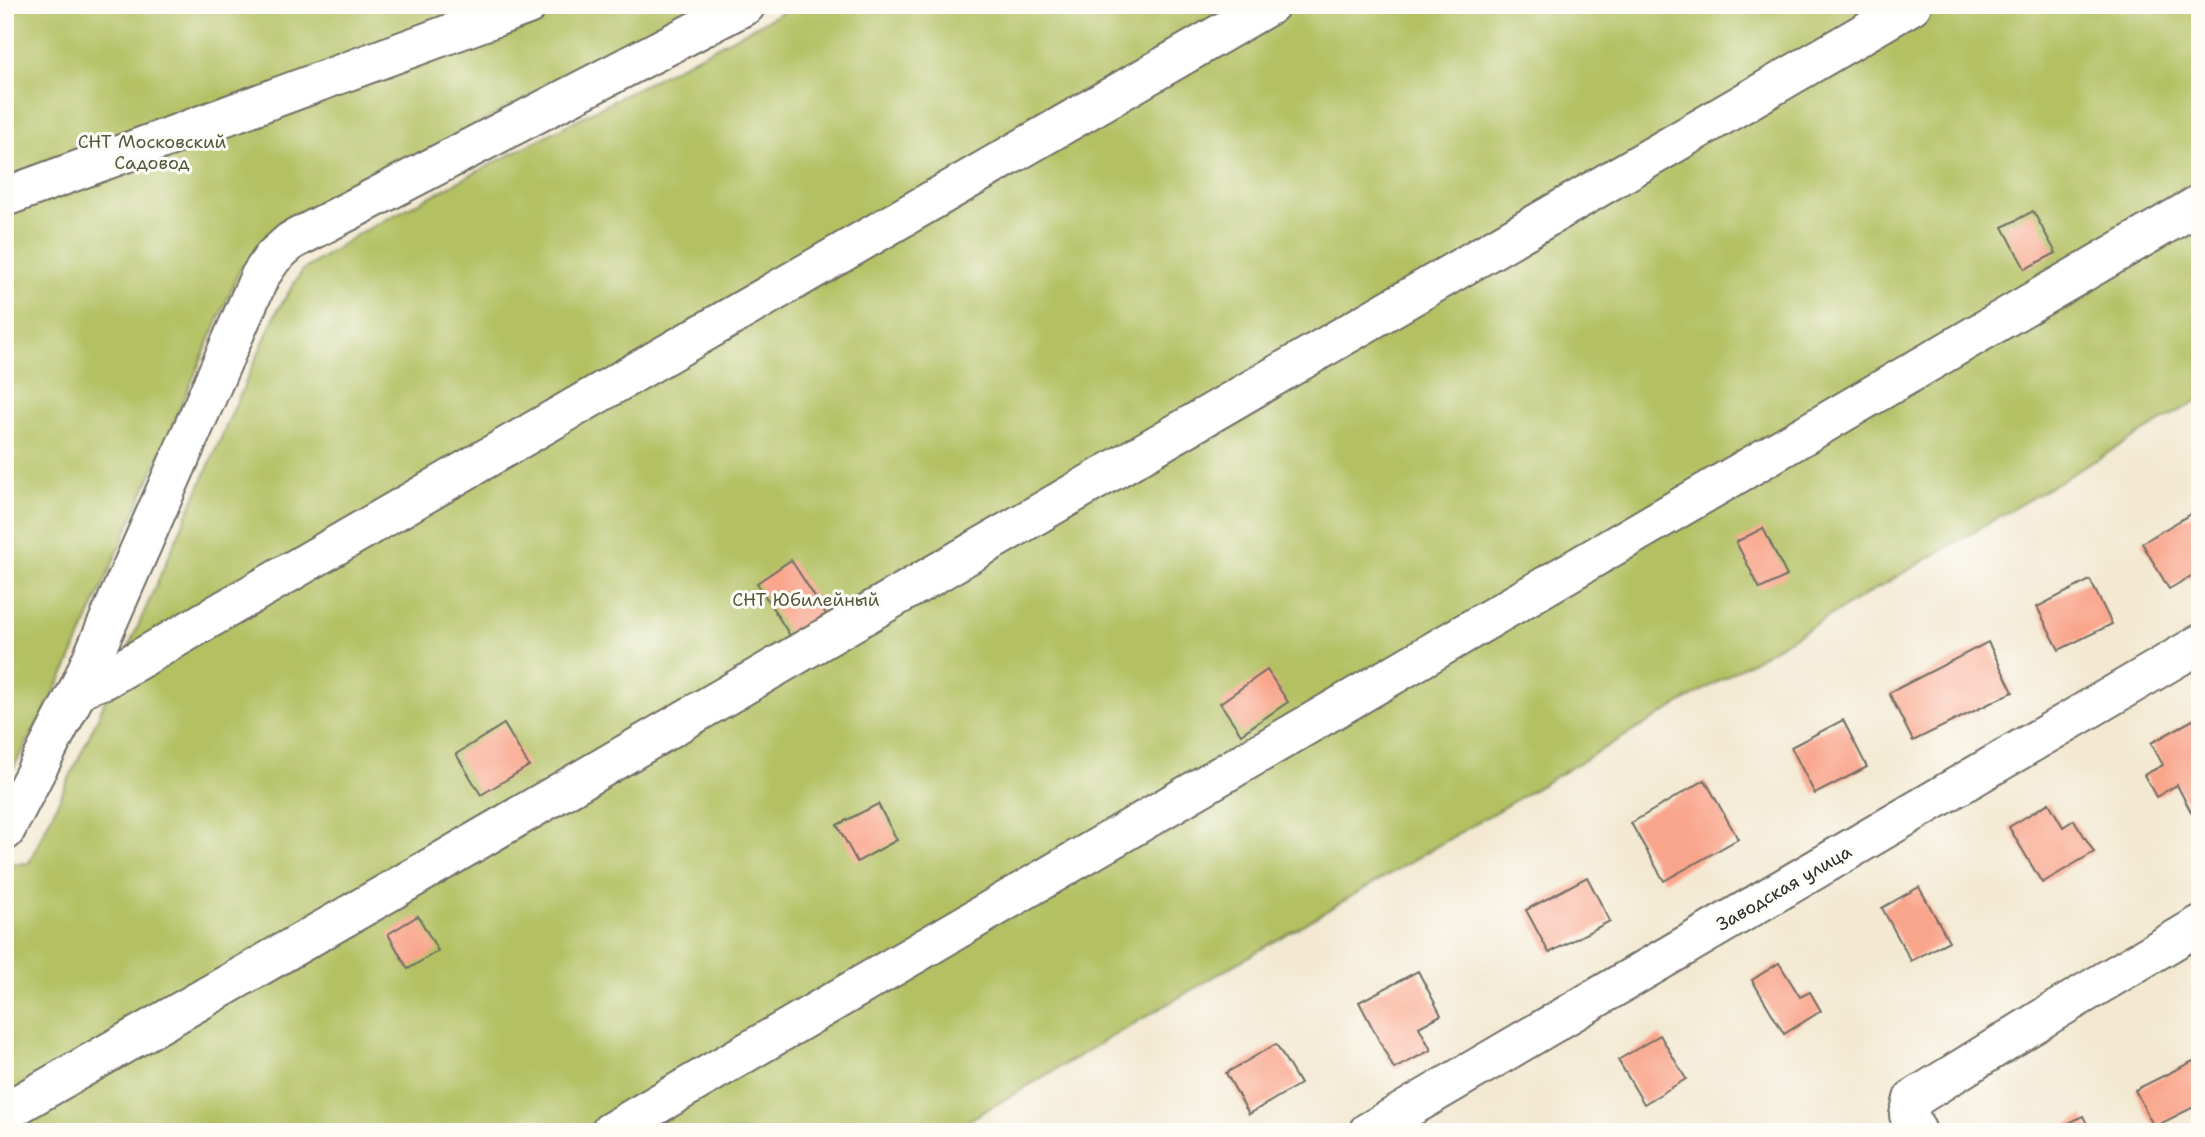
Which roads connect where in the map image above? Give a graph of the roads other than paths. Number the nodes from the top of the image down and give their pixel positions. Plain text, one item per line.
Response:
1 (528, 5) edge
2 (746, 5) edge
3 (1269, 5) edge
4 (1912, 5) edge
5 (5, 197) edge
6 (2200, 204) edge
7 (2200, 644) edge
8 (79, 688) junction
9 (5, 831) edge
10 (2200, 925) edge
11 (5, 1112) edge
12 (1393, 1125) edge
13 (610, 1132) edge
14 (1917, 1132) edge

1 - 5 street
2 - 8 street
3 - 8 street
4 - 11 street
6 - 13 street
7 - 12 street, Заводская улица
8 - 9 street
10 - 14 street

